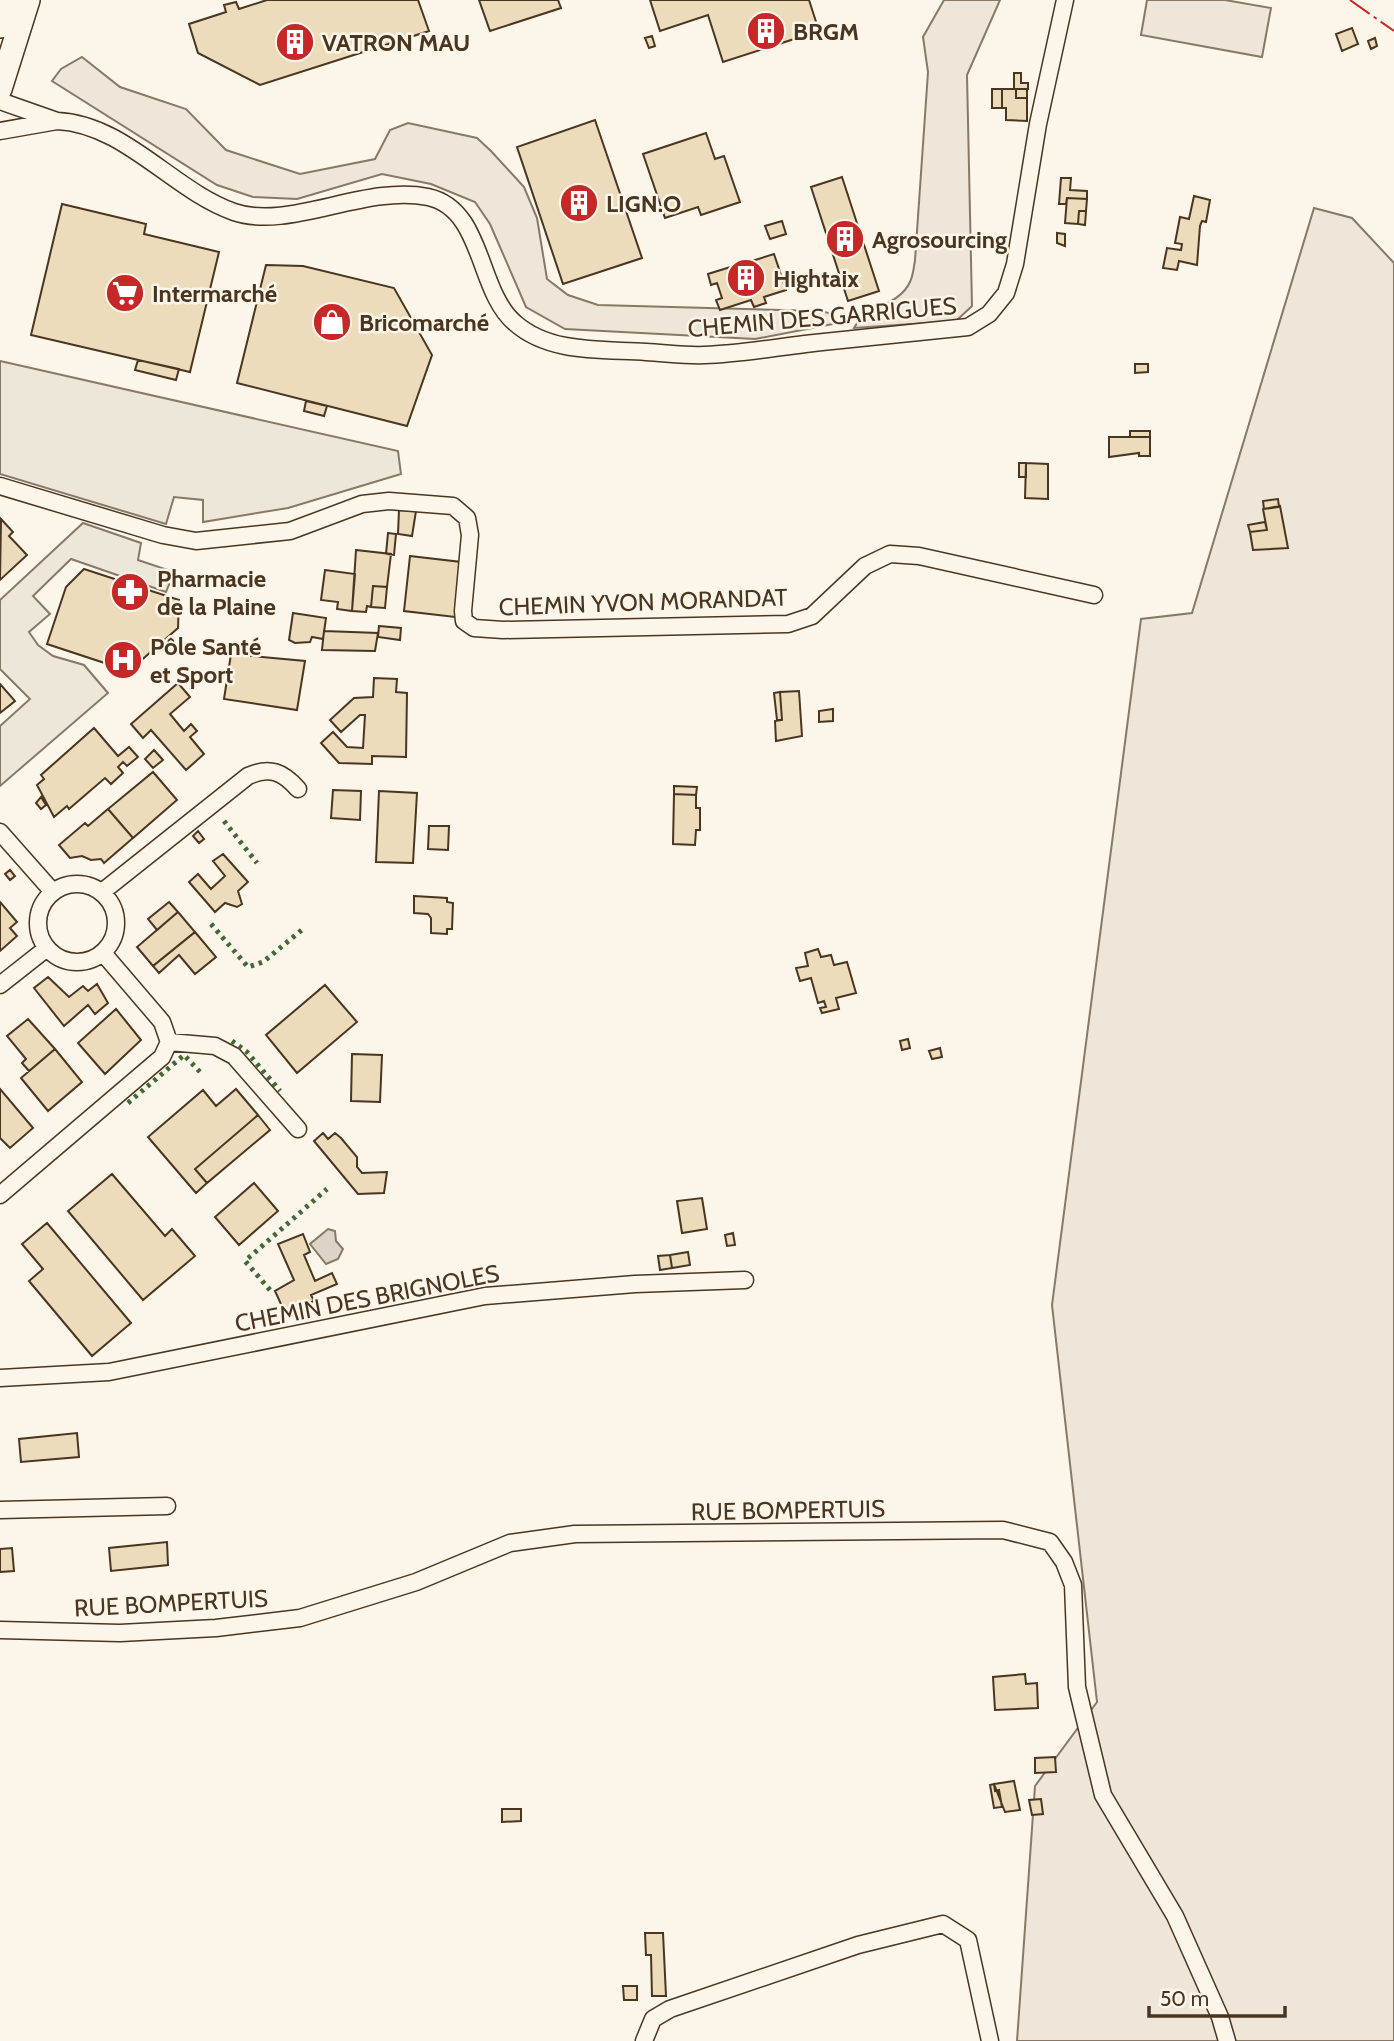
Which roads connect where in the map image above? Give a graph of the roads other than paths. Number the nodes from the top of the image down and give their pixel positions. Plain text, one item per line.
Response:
1 (8, 0) edge
2 (28, 0) edge
3 (1065, 0) edge
4 (0, 26) edge
5 (0, 89) edge
6 (0, 100) edge
7 (57, 121) junction
8 (0, 131) edge
9 (0, 486) edge
10 (1094, 595) dead end
11 (298, 789) dead end
12 (0, 832) edge
13 (53, 892) junction
14 (102, 892) junction
15 (47, 948) junction
16 (103, 953) junction
17 (0, 985) edge
18 (169, 1042) junction
19 (298, 1129) dead end
20 (0, 1195) edge
21 (745, 1280) dead end
22 (0, 1378) edge
23 (167, 1506) dead end
24 (0, 1510) edge
25 (0, 1630) edge
26 (644, 2041) edge
27 (990, 2041) edge
28 (1227, 2041) edge

1 - 4 street
2 - 5 street
3 - 7 street, CHEMIN DES GARRIGUES
6 - 7 street, CHEMIN DES GARRIGUES
7 - 8 street, CHEMIN DES GARRIGUES
9 - 10 street, CHEMIN YVON MORANDAT
11 - 14 street
12 - 13 street
13 - 14 street
13 - 15 street
14 - 16 street
15 - 16 street
15 - 17 street
16 - 18 street
18 - 19 street
18 - 20 street
21 - 22 street, CHEMIN DES BRIGNOLES
23 - 24 street
25 - 28 street, RUE BOMPERTUIS
26 - 27 street

